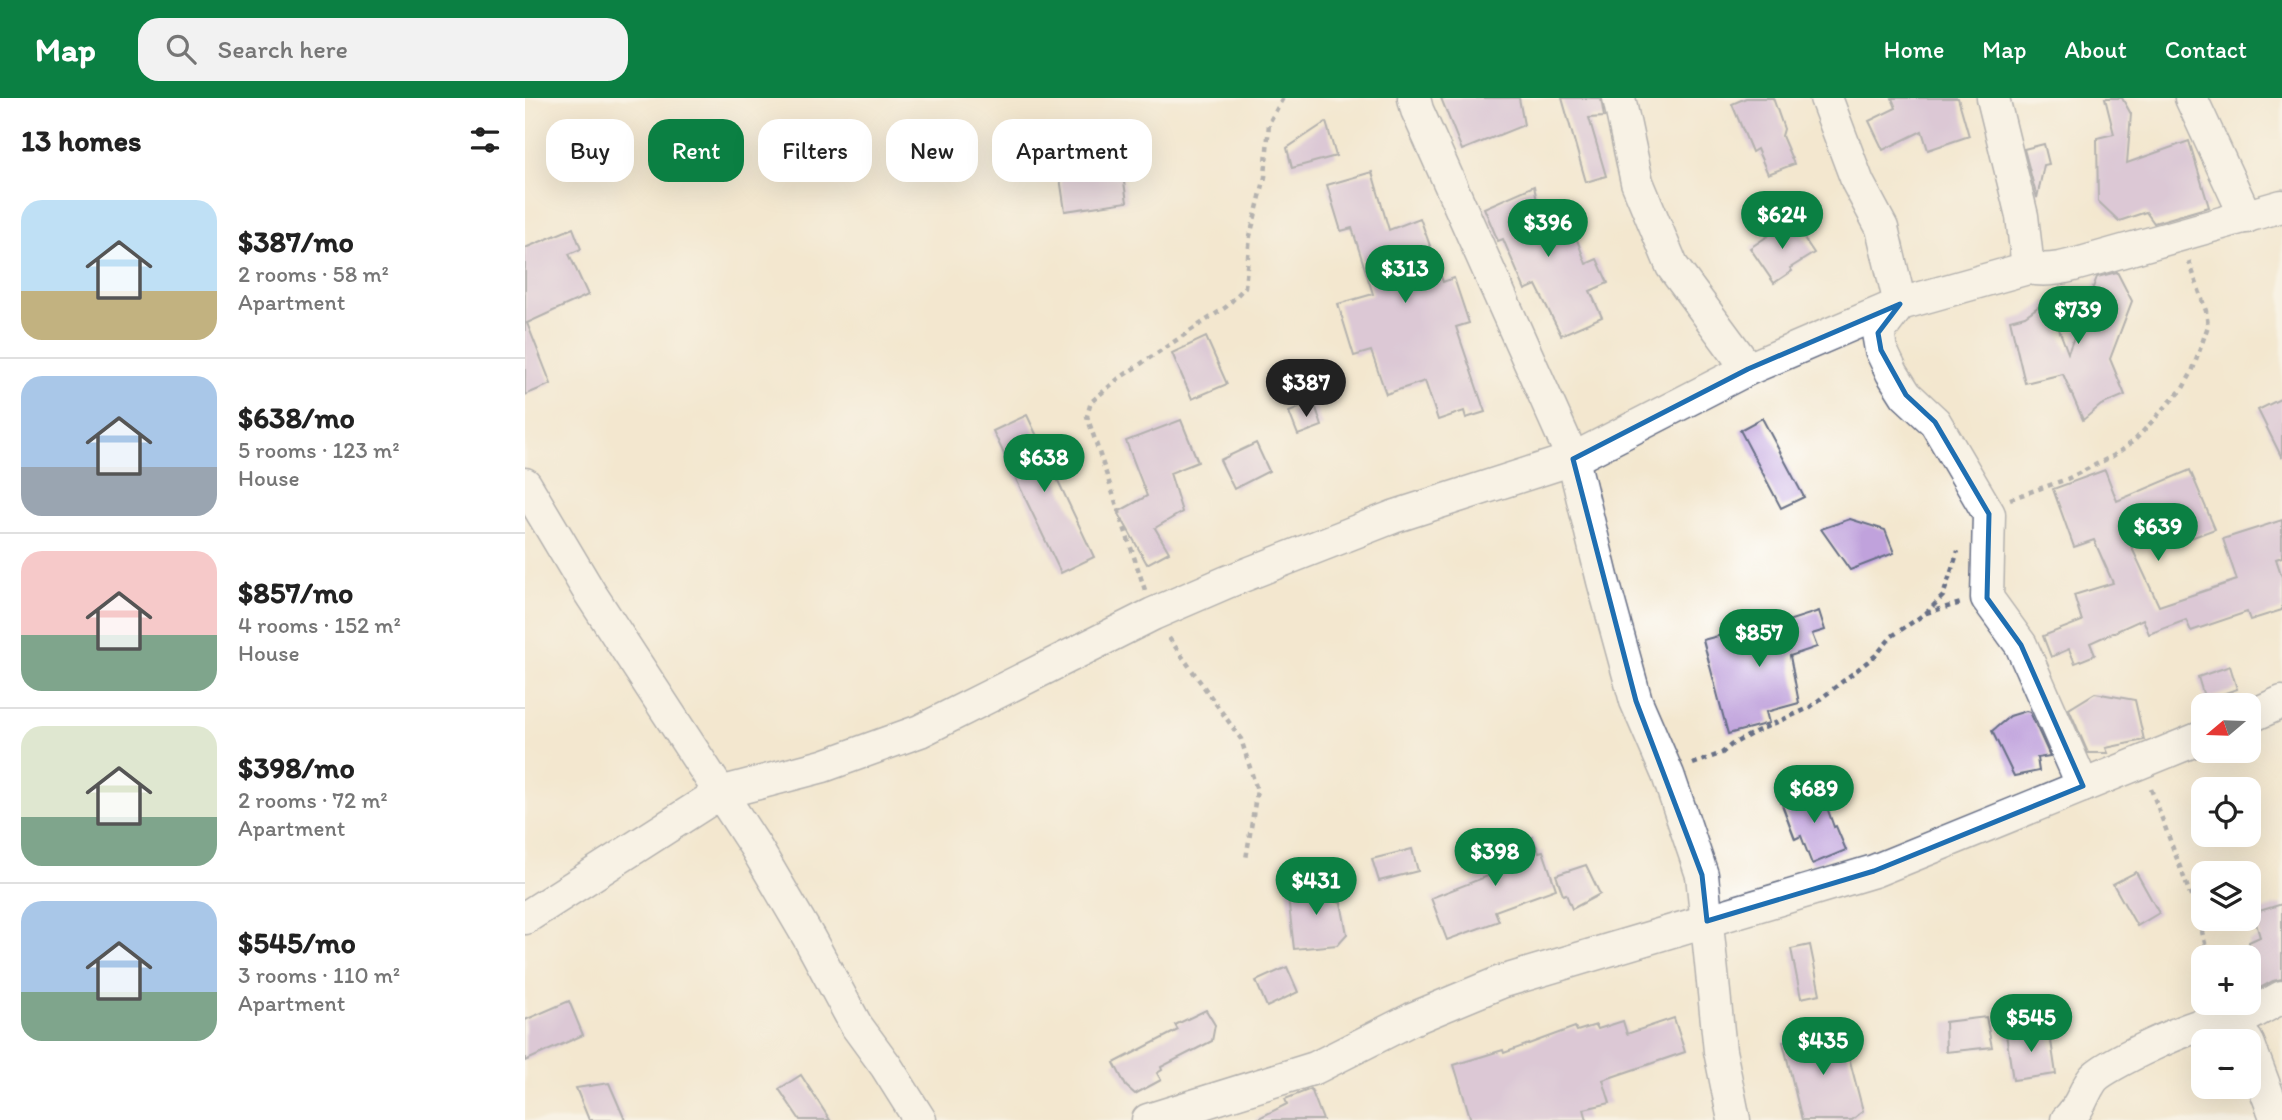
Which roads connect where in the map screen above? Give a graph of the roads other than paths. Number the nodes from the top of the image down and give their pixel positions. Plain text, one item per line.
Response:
1 (1414, 98) edge
2 (1619, 98) edge
3 (1826, 98) edge
4 (1993, 98) edge
5 (2191, 98) edge
6 (2282, 206) edge
7 (2246, 217) junction
8 (2028, 268) junction
9 (1900, 304) junction
10 (1748, 369) junction
11 (1573, 459) junction
12 (525, 484) edge
13 (2282, 702) edge
14 (2261, 712) edge
15 (2191, 742) edge
16 (2083, 786) junction
17 (720, 793) junction
18 (525, 918) edge
19 (1707, 921) junction
20 (2282, 998) edge
21 (2228, 1029) edge
22 (2250, 1029) edge
23 (2261, 1082) edge
24 (920, 1120) edge
25 (1148, 1120) edge
26 (1734, 1120) edge
27 (2067, 1120) edge
28 (2277, 1120) edge

1 - 11 street
2 - 10 street
3 - 9 street
4 - 8 street
5 - 7 street
6 - 7 street
7 - 8 street
8 - 9 street
9 - 10 street
9 - 16 street
10 - 11 street
11 - 17 street
11 - 19 street
12 - 17 street
13 - 14 street
15 - 16 street
16 - 19 street
17 - 18 street
17 - 24 street
19 - 25 street
19 - 26 street
20 - 22 street
21 - 27 street
23 - 28 street

